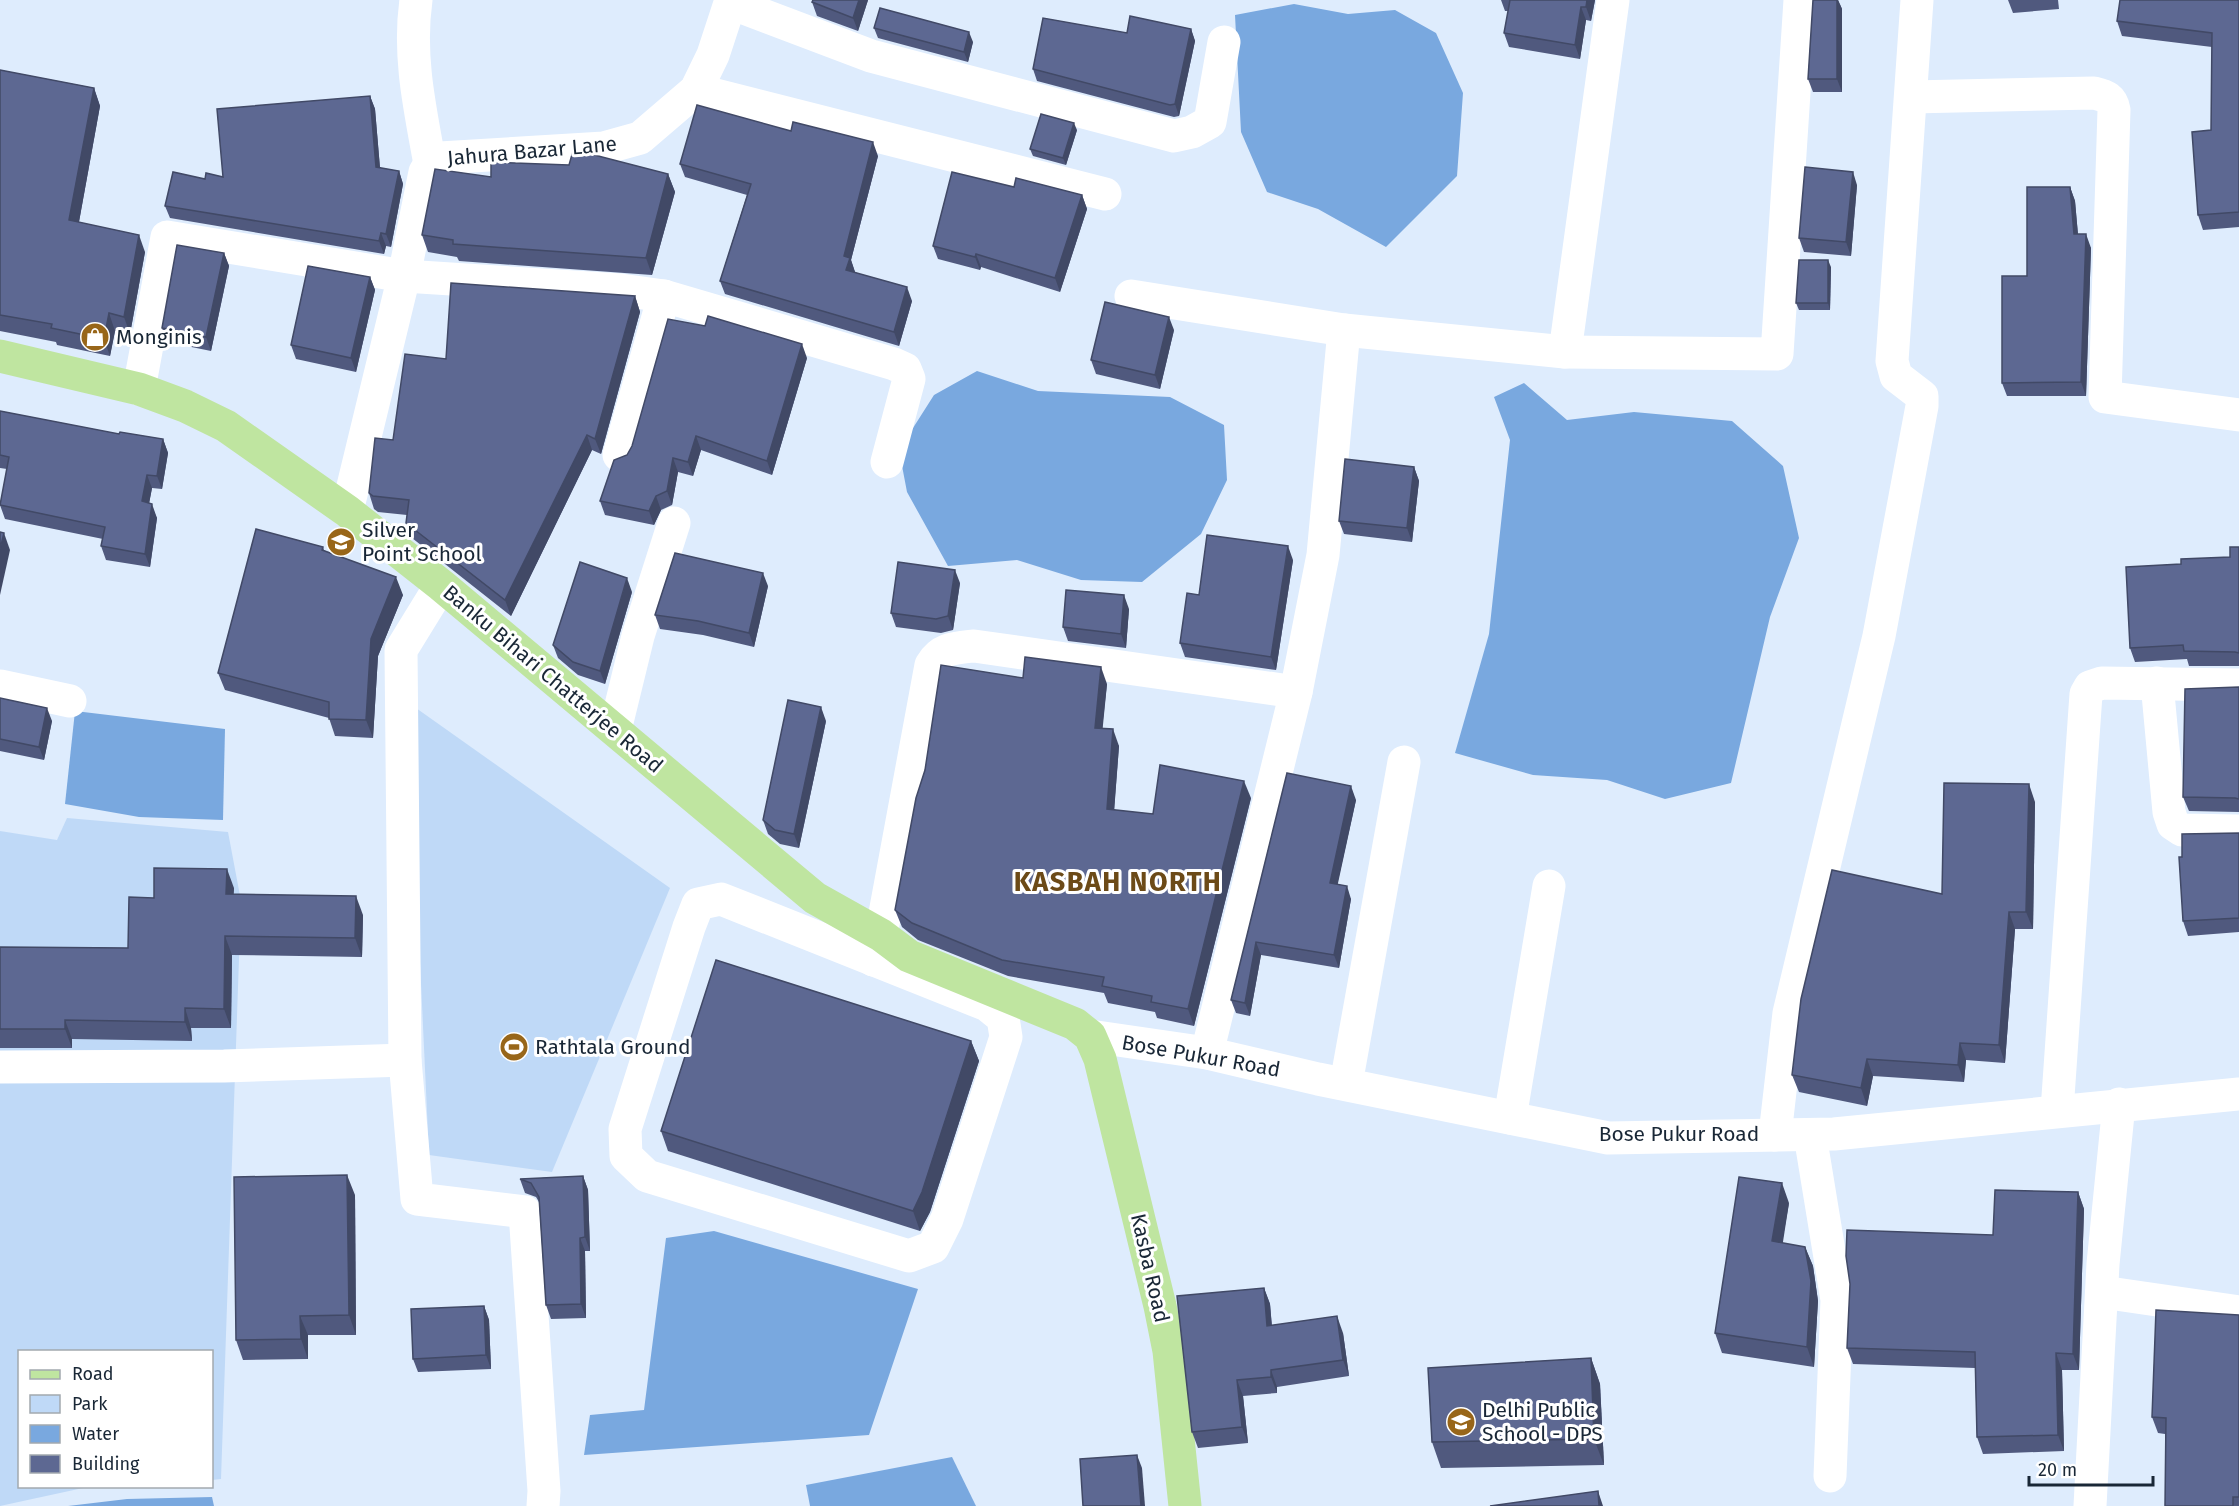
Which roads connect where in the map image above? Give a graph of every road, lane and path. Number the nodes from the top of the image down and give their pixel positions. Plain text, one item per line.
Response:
1 (416, 0) edge
2 (1613, 0) edge
3 (1800, 0) edge
4 (1917, 0) edge
5 (731, 1) edge
6 (1224, 42) dead end
7 (696, 90) junction
8 (1912, 97) junction
9 (430, 164) junction
10 (1106, 194) dead end
11 (404, 276) junction
12 (664, 296) junction
13 (1131, 296) dead end
14 (1344, 330) junction
15 (1565, 352) junction
16 (0, 356) edge
17 (139, 389) junction
18 (2239, 415) edge
19 (620, 455) edge
20 (887, 462) dead end
21 (347, 511) junction
22 (674, 523) dead end
23 (441, 585) junction
24 (2157, 683) junction
25 (2239, 685) edge
26 (0, 686) edge
27 (1296, 692) junction
28 (70, 701) dead end
29 (615, 730) junction
30 (1404, 762) dead end
31 (2239, 831) edge
32 (1549, 886) dead end
33 (877, 947) junction
34 (1090, 1036) junction
35 (1207, 1053) junction
36 (405, 1060) junction
37 (0, 1067) edge
38 (1346, 1084) junction
39 (2239, 1094) edge
40 (2119, 1104) junction
41 (2057, 1111) junction
42 (1510, 1118) junction
43 (1775, 1135) junction
44 (1810, 1135) junction
45 (2102, 1292) junction
46 (2239, 1312) edge
47 (1830, 1476) dead end
48 (543, 1506) edge
49 (1185, 1506) edge
50 (2090, 1506) edge

1 - 9 street
2 - 15 street
3 - 15 street
4 - 8 street
5 - 6 street
5 - 7 street, Jahura Bazar Lane
7 - 9 street, Jahura Bazar Lane
7 - 10 street
8 - 18 street
8 - 43 street
9 - 11 street, Jahura Bazar Lane
11 - 12 street
11 - 17 street
11 - 21 street, Jahura Bazar Lane
12 - 19 street
12 - 20 street
13 - 14 street
14 - 15 street
14 - 27 street
16 - 17 main road, Banku Bihari Chatterjee Road
17 - 21 main road, Banku Bihari Chatterjee Road
21 - 23 main road, Banku Bihari Chatterjee Road
22 - 29 street
23 - 29 main road, Banku Bihari Chatterjee Road
23 - 36 street
24 - 25 street
24 - 31 street
24 - 41 street
26 - 28 street
27 - 33 street
27 - 35 street
29 - 33 main road, Banku Bihari Chatterjee Road
30 - 38 street
32 - 42 street
33 - 33 street
33 - 34 main road, Banku Bihari Chatterjee Road
34 - 35 street, Bose Pukur Road
34 - 49 main road, Kasba Road
35 - 38 street, Bose Pukur Road
36 - 37 street
36 - 48 street
38 - 42 street, Bose Pukur Road
39 - 40 street, Bose Pukur Road
40 - 41 street, Bose Pukur Road
40 - 45 street
41 - 44 street, Bose Pukur Road
42 - 43 street, Bose Pukur Road
43 - 44 street, Bose Pukur Road
44 - 47 street
45 - 46 street
45 - 50 street

